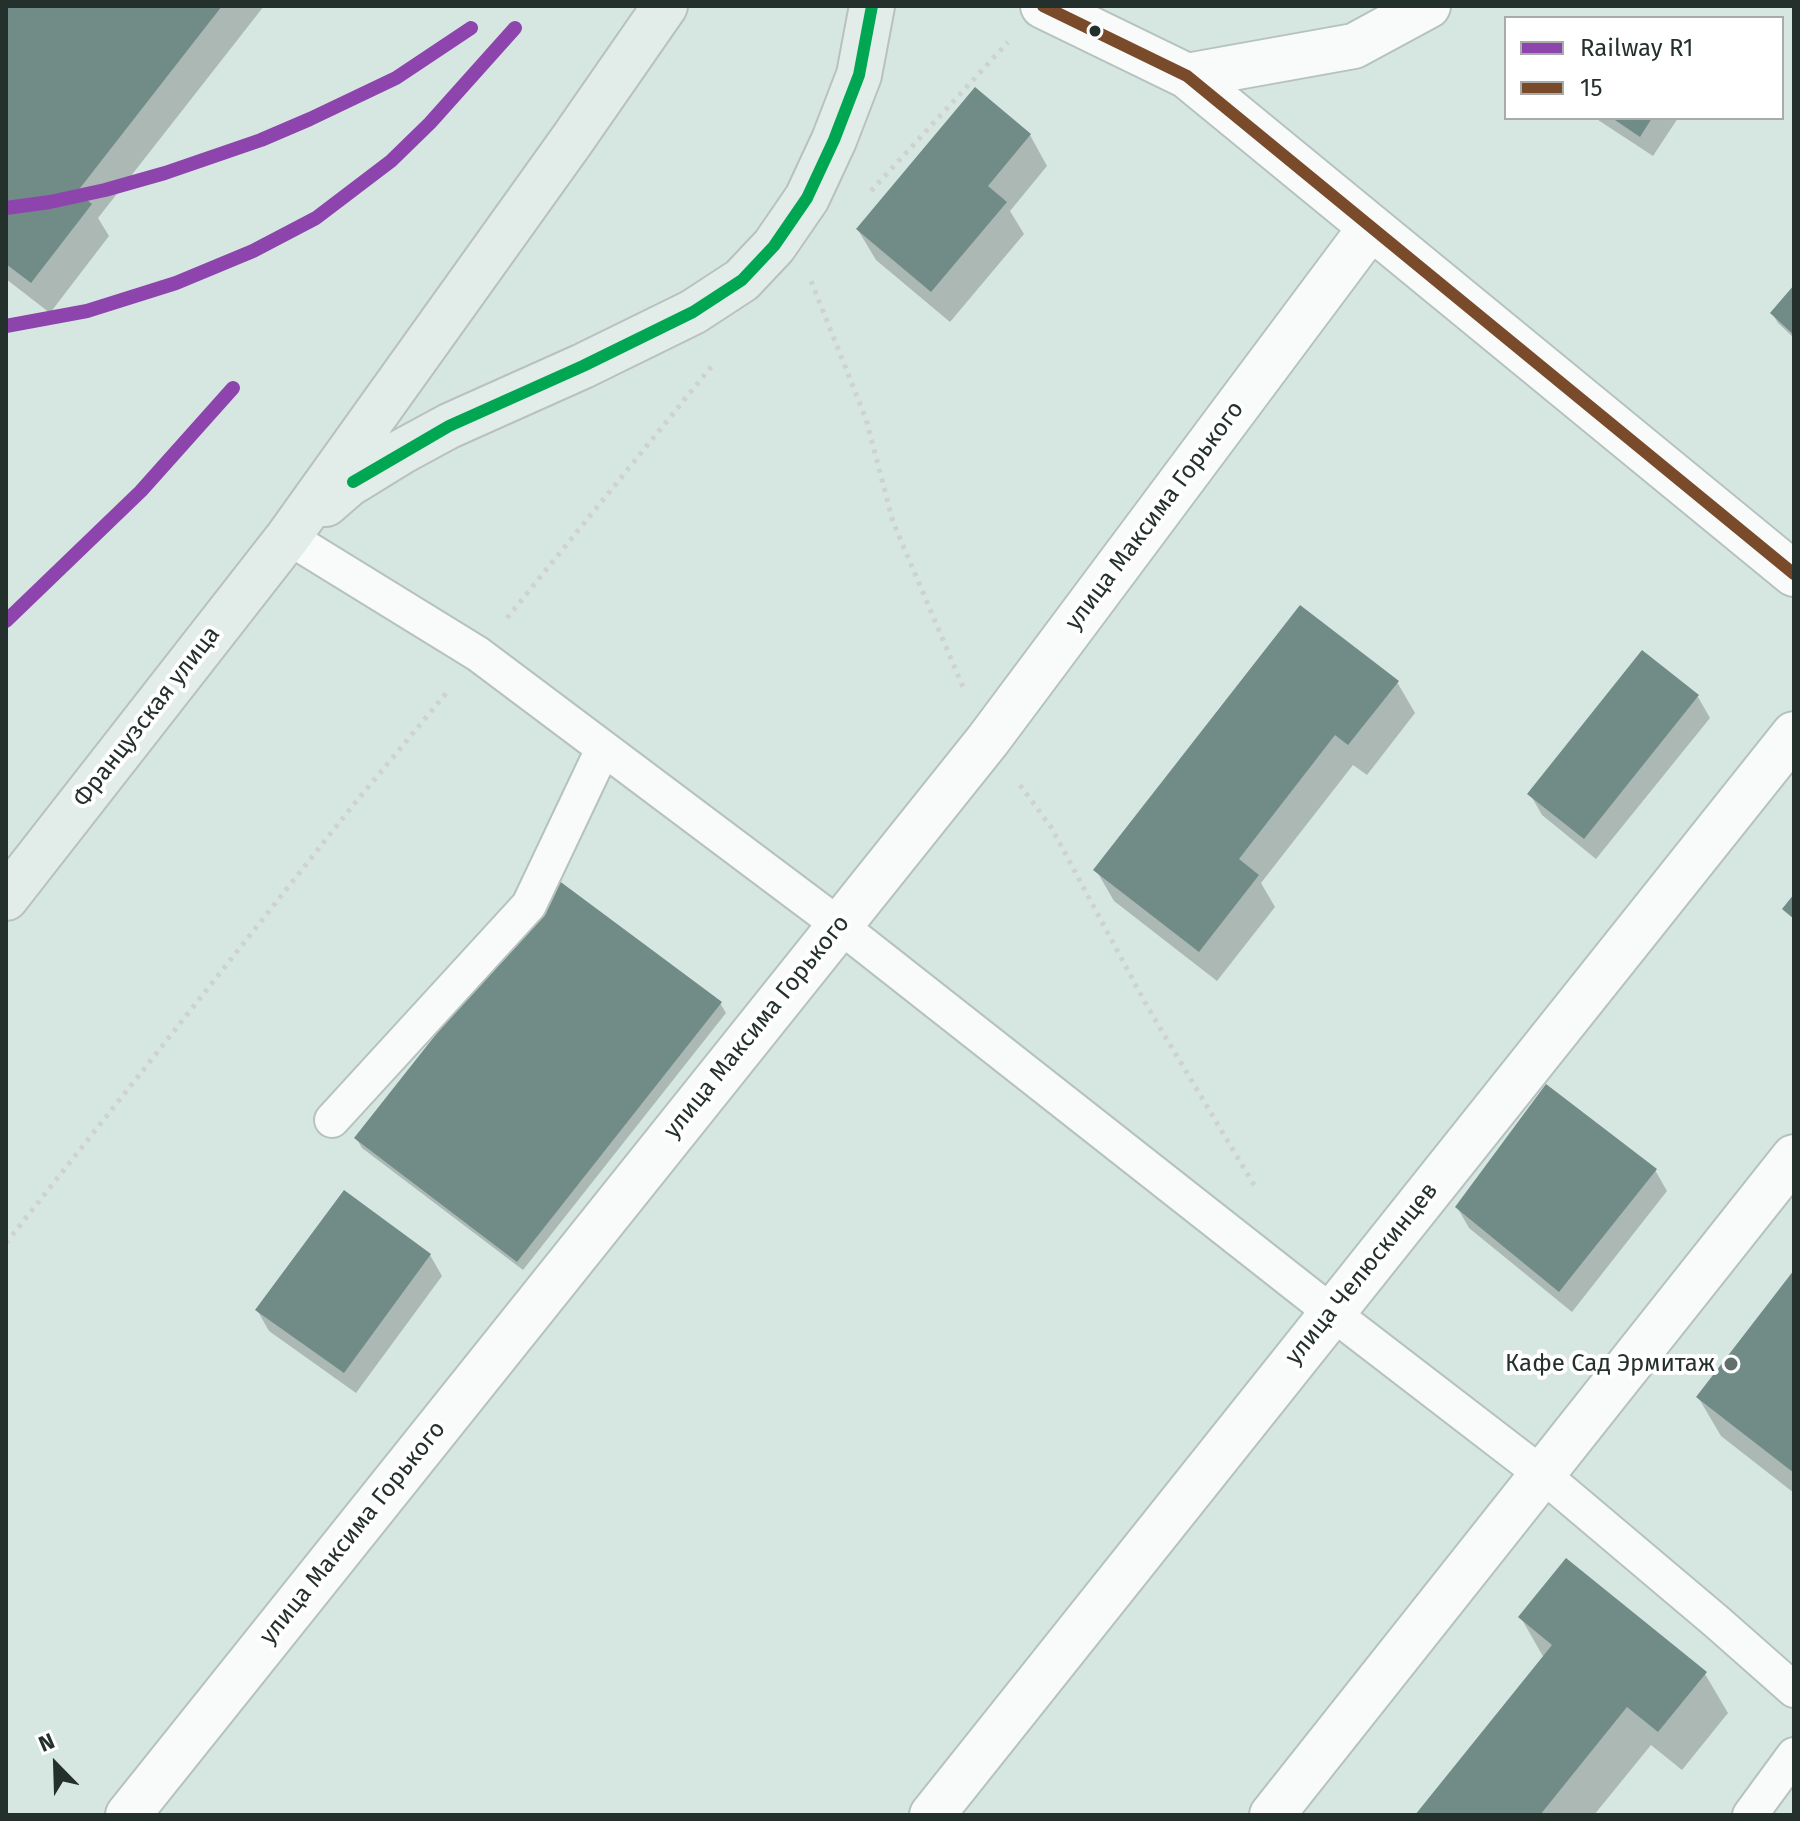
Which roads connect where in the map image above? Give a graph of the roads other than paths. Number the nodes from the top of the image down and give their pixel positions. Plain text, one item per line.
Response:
1 (665, 6) edge
2 (872, 6) edge
3 (1043, 6) edge
4 (1428, 6) edge
5 (1187, 76) junction
6 (1371, 227) junction
7 (288, 537) junction
8 (1794, 574) edge
9 (1794, 734) edge
10 (603, 749) junction
11 (6, 898) edge
12 (839, 925) junction
13 (332, 1120) dead end
14 (1794, 1157) edge
15 (1331, 1312) junction
16 (1543, 1475) junction
17 (1794, 1690) edge
18 (1794, 1755) edge
19 (128, 1815) edge
20 (932, 1815) edge
21 (1272, 1815) edge
22 (1750, 1815) edge

1 - 7 main road
2 - 7 main road
3 - 5 street
4 - 5 street
5 - 6 street
6 - 8 street
6 - 12 street, улица Максима Горького
7 - 10 lane
7 - 11 main road, Французская улица
9 - 15 street, улица Челюскинцев
10 - 12 lane
10 - 13 lane
12 - 15 lane
12 - 19 street, улица Максима Горького
14 - 16 street
15 - 16 lane
15 - 20 street, улица Челюскинцев
16 - 17 lane
16 - 21 street
18 - 22 lane

